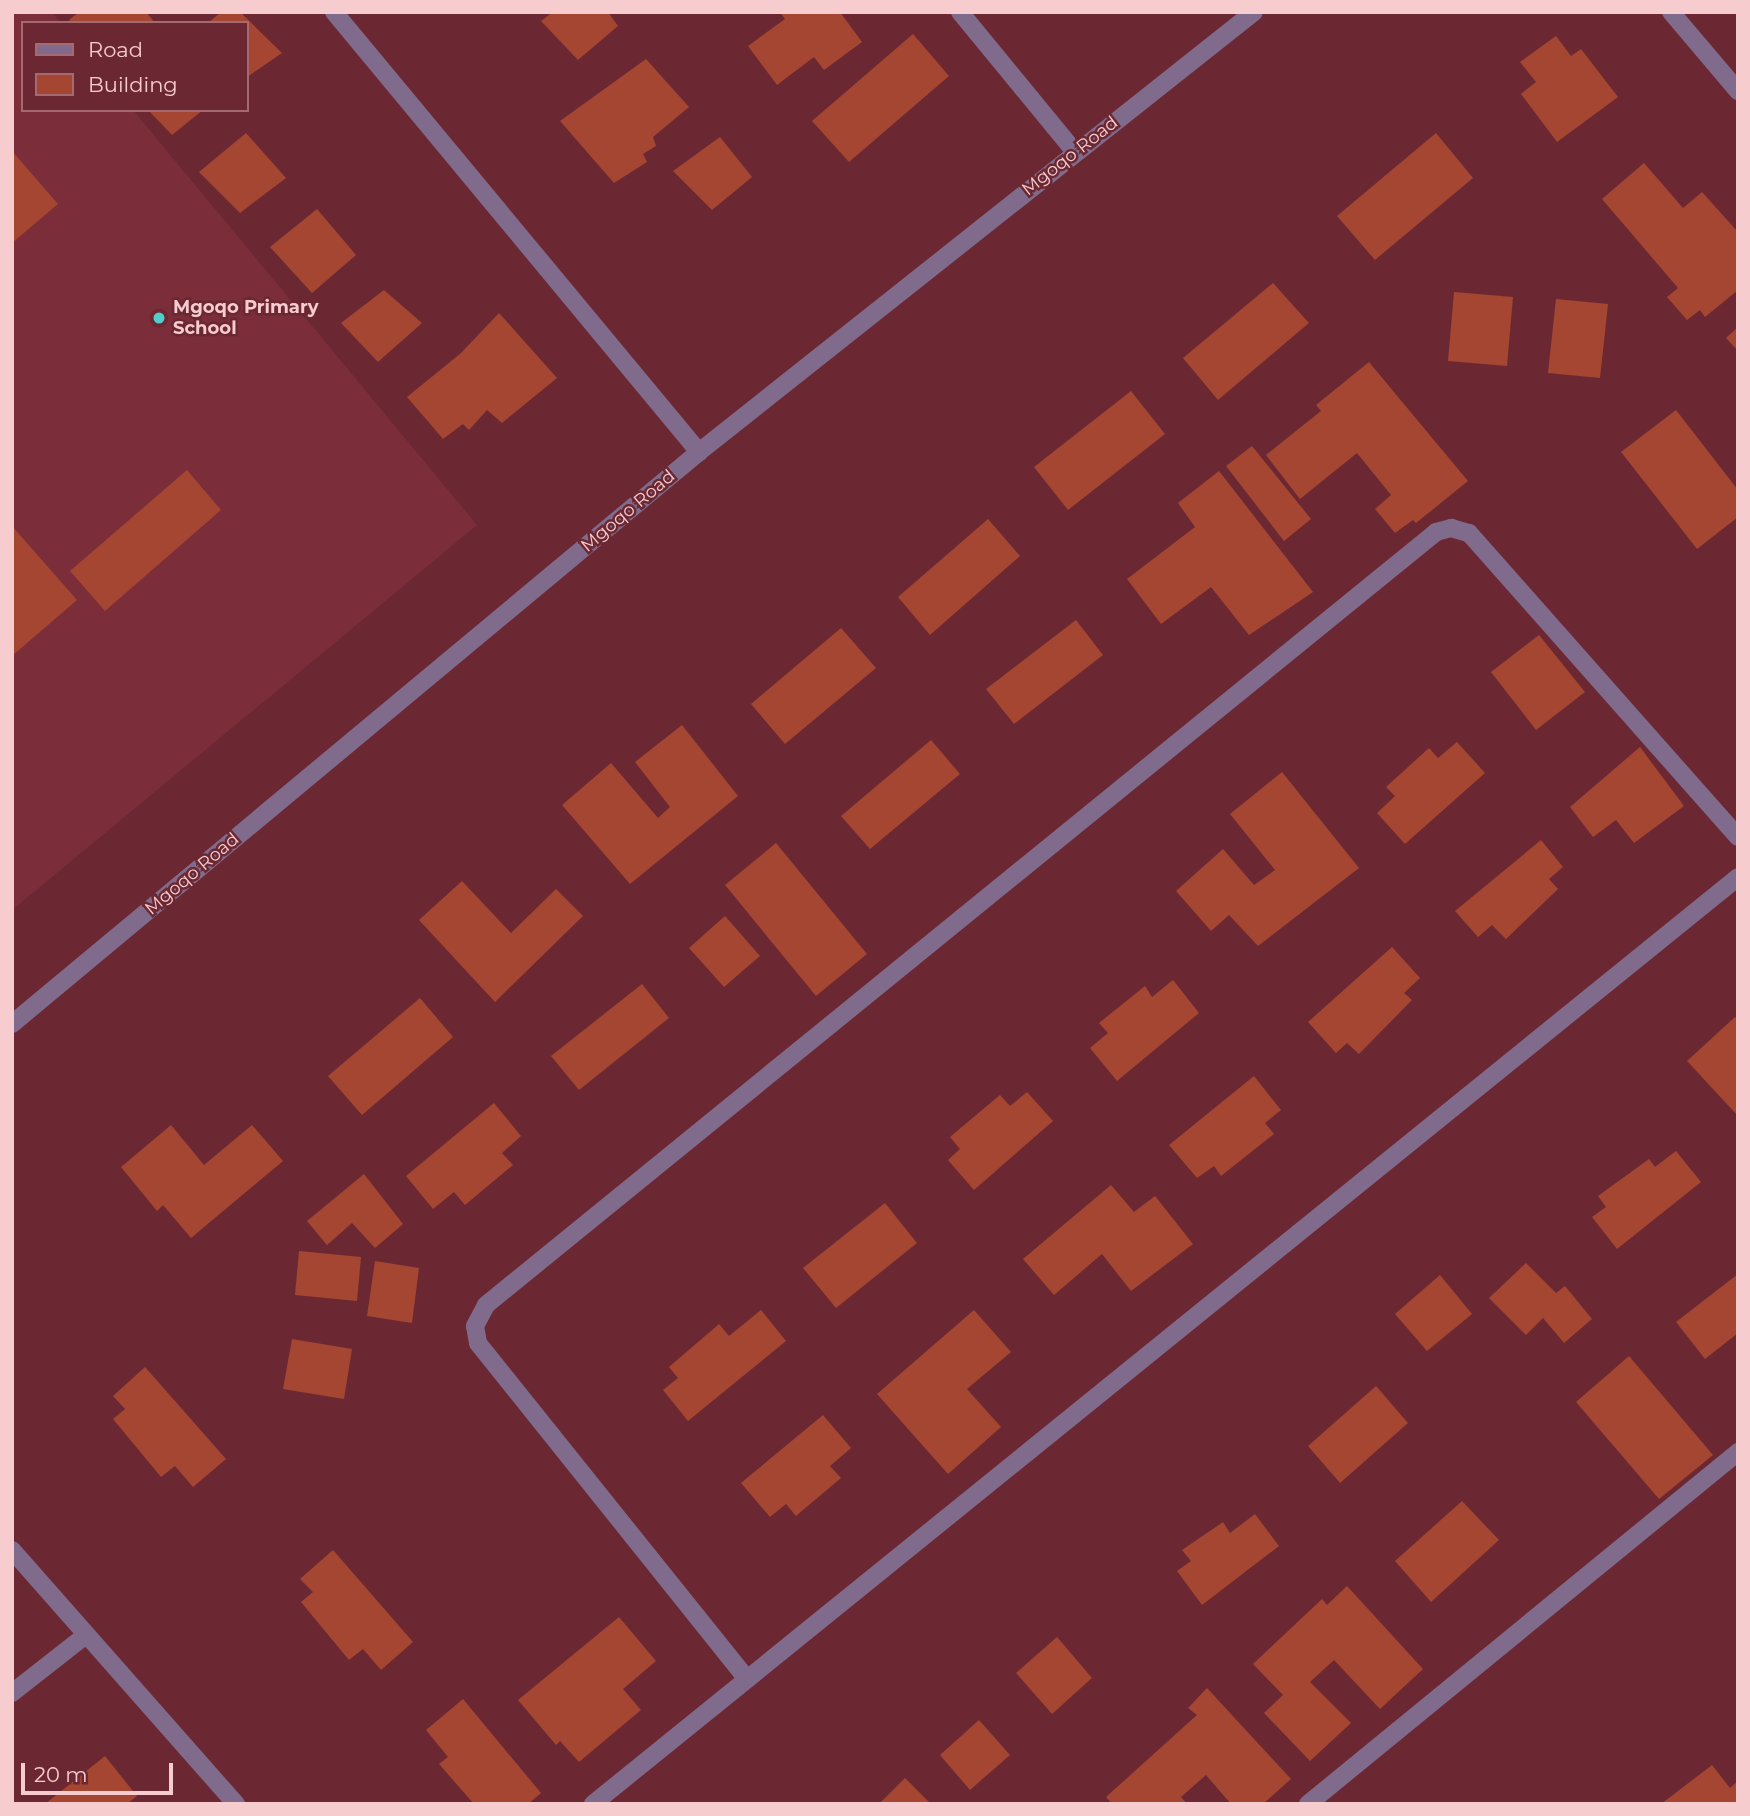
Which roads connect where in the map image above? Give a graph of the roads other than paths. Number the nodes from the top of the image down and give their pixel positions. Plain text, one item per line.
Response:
1 (334, 12) edge
2 (960, 12) edge
3 (1254, 12) edge
4 (1671, 12) edge
5 (1738, 91) edge
6 (1075, 152) junction
7 (699, 452) junction
8 (1738, 837) edge
9 (1738, 877) edge
10 (12, 1024) edge
11 (1738, 1452) edge
12 (12, 1550) edge
13 (86, 1635) junction
14 (747, 1679) junction
15 (12, 1693) edge
16 (236, 1804) edge
17 (593, 1804) edge
18 (1308, 1804) edge

1 - 7 street
2 - 6 street
3 - 6 street, Mgoqo Road
4 - 5 street
6 - 7 street, Mgoqo Road
7 - 10 street, Mgoqo Road
8 - 14 street
9 - 14 street
11 - 18 street
12 - 13 street
13 - 15 street
13 - 16 street
14 - 17 street

